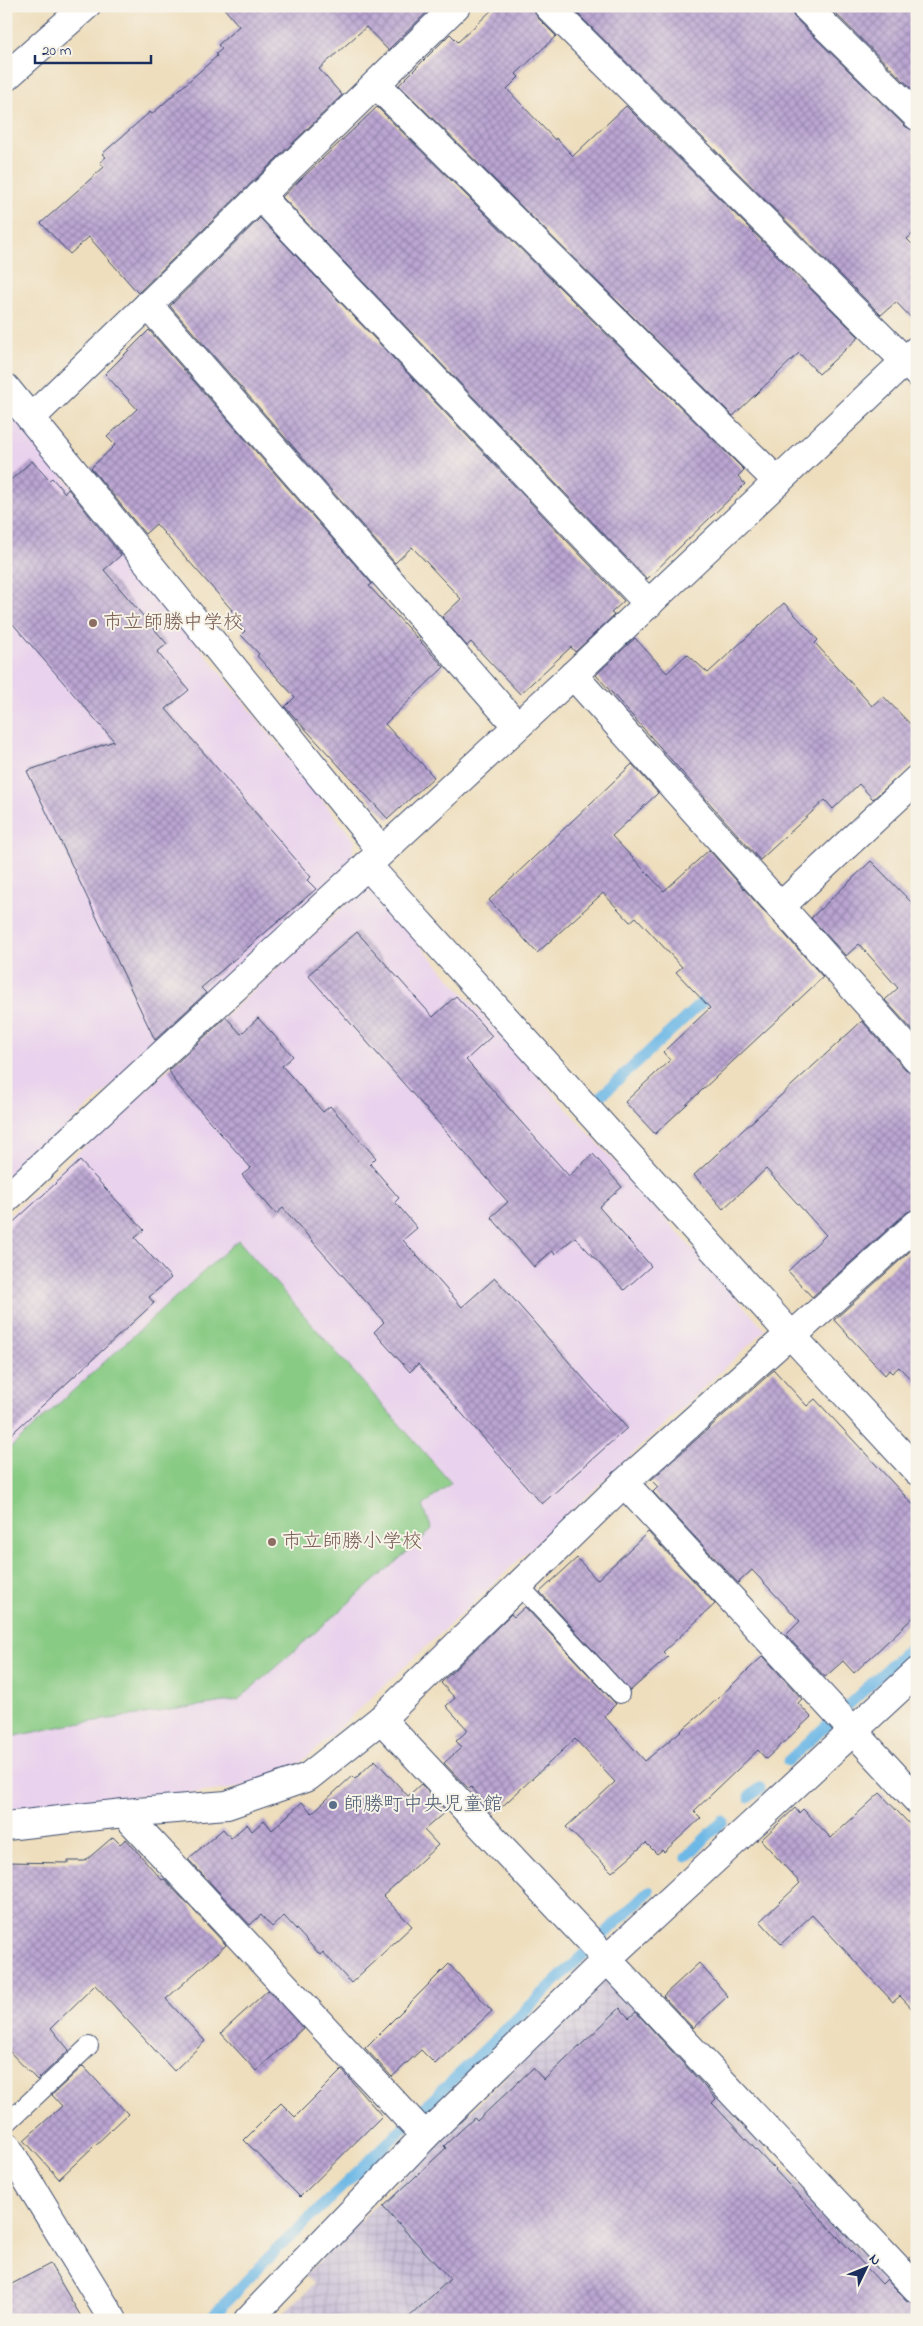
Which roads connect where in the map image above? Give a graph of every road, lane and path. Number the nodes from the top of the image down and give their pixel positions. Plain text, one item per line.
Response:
1 (86, 6) edge
2 (456, 6) edge
3 (548, 6) edge
4 (805, 6) edge
5 (6, 77) edge
6 (376, 84) junction
7 (917, 116) edge
8 (260, 196) junction
9 (148, 304) junction
10 (913, 362) edge
11 (6, 388) edge
12 (31, 418) junction
13 (778, 482) junction
14 (649, 604) junction
15 (573, 675) junction
16 (517, 726) junction
17 (917, 779) edge
18 (375, 858) junction
19 (780, 907) junction
20 (917, 1059) edge
21 (6, 1199) edge
22 (917, 1224) edge
23 (791, 1335) junction
24 (917, 1470) edge
25 (624, 1483) junction
26 (519, 1585) junction
27 (917, 1672) edge
28 (620, 1694) dead end
29 (381, 1719) junction
30 (842, 1720) junction
31 (917, 1800) edge
32 (124, 1813) junction
33 (6, 1826) edge
34 (597, 1947) junction
35 (89, 2046) dead end
36 (6, 2124) edge
37 (415, 2125) junction
38 (6, 2145) edge
39 (14, 2177) edge
40 (917, 2289) edge
41 (113, 2320) edge
42 (248, 2320) edge

1 - 5 street
2 - 6 street
3 - 10 street
4 - 7 street
6 - 8 street
6 - 13 street
8 - 9 street
8 - 14 street
9 - 12 street
9 - 16 street
10 - 13 street
11 - 12 street
12 - 18 street
13 - 14 street
14 - 15 street
15 - 16 street
15 - 19 street
16 - 18 street
17 - 19 street
18 - 21 street
18 - 23 street
19 - 20 street
22 - 23 street
23 - 24 street
23 - 25 street
25 - 26 street
25 - 30 street
26 - 28 lane
26 - 29 street
27 - 30 street
29 - 32 street
29 - 34 street
30 - 31 street
30 - 34 street
32 - 33 street
32 - 37 street
34 - 37 street
34 - 40 street
35 - 36 lane
37 - 42 street
38 - 39 street
39 - 41 street

